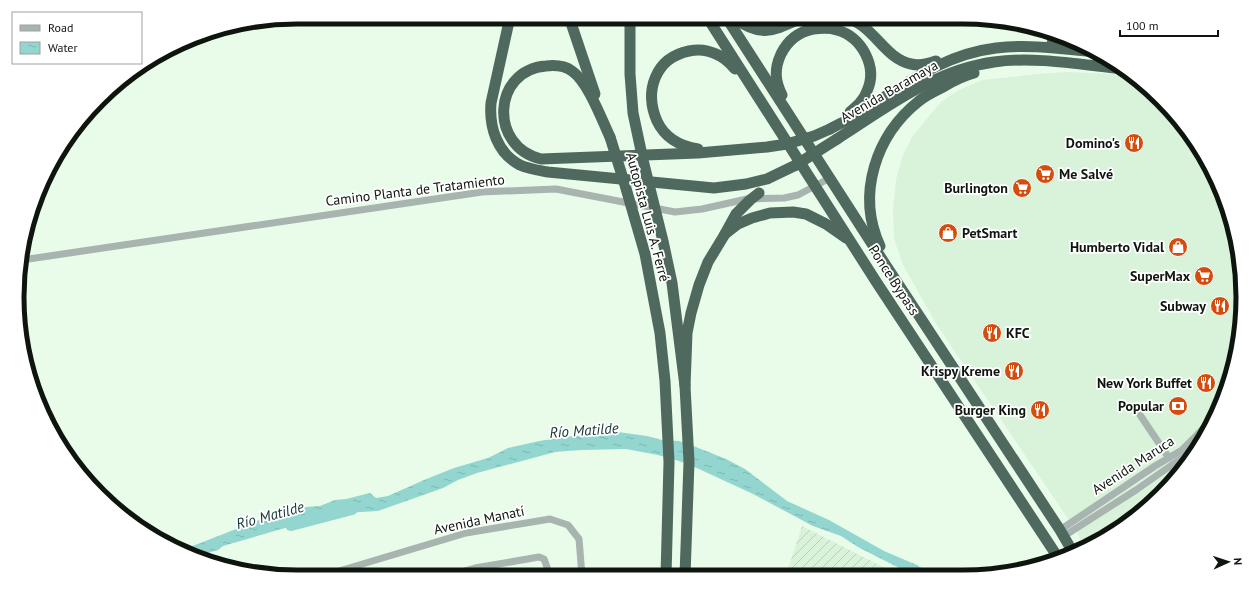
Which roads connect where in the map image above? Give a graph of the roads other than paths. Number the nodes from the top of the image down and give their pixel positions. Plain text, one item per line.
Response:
1 (508, 24) edge
2 (571, 24) edge
3 (630, 24) edge
4 (712, 24) edge
5 (731, 24) edge
6 (745, 24) edge
7 (787, 24) edge
8 (859, 24) edge
9 (1061, 42) edge
10 (1023, 46) junction
11 (1081, 51) edge
12 (972, 53) junction
13 (993, 62) junction
14 (1111, 68) edge
15 (750, 84) junction
16 (792, 119) junction
17 (832, 128) junction
18 (610, 137) junction
19 (714, 151) junction
20 (796, 165) junction
21 (830, 178) junction
22 (815, 186) junction
23 (725, 234) junction
24 (853, 243) junction
25 (26, 259) edge
26 (885, 264) junction
27 (685, 386) junction
28 (1134, 406) dead end
29 (1201, 431) edge
30 (1185, 455) edge
31 (1169, 458) junction
32 (1062, 533) junction
33 (1070, 548) edge
34 (1055, 554) edge
35 (343, 570) edge
36 (468, 570) edge
37 (547, 570) edge
38 (582, 570) edge
39 (666, 570) edge
40 (685, 570) edge

1 - 20 highway
2 - 18 highway, Autopista Luis A. Ferré
3 - 27 highway, Autopista Luis A. Ferré, bridge
4 - 15 highway, Ponce Bypass
5 - 16 highway, Ponce Bypass
6 - 7 highway
8 - 12 highway
9 - 10 highway
10 - 11 highway, Avenida Baramaya
10 - 12 highway, Avenida Baramaya
12 - 17 highway, Avenida Baramaya
13 - 14 highway, Avenida Baramaya
13 - 20 highway, Avenida Baramaya, bridge
13 - 26 highway
15 - 19 highway
15 - 22 highway, Ponce Bypass
16 - 17 highway
16 - 21 highway, Ponce Bypass
17 - 19 highway, Avenida Baramaya, bridge
18 - 19 highway
18 - 39 highway, Autopista Luis A. Ferré, bridge
20 - 23 highway, bridge
21 - 22 street, Camino Planta de Tratamiento
21 - 26 highway, Ponce Bypass
22 - 24 highway, Ponce Bypass
22 - 25 street, Camino Planta de Tratamiento
23 - 24 highway
23 - 27 highway, bridge
24 - 34 highway, Ponce Bypass
26 - 32 highway, Ponce Bypass
27 - 40 highway, Autopista Luis A. Ferré
28 - 31 street
29 - 31 street, Avenida Maruca
30 - 32 street, Avenida Maruca
31 - 32 street, Avenida Maruca
32 - 33 highway, Ponce Bypass
35 - 38 street, Avenida Manatí
36 - 37 street

